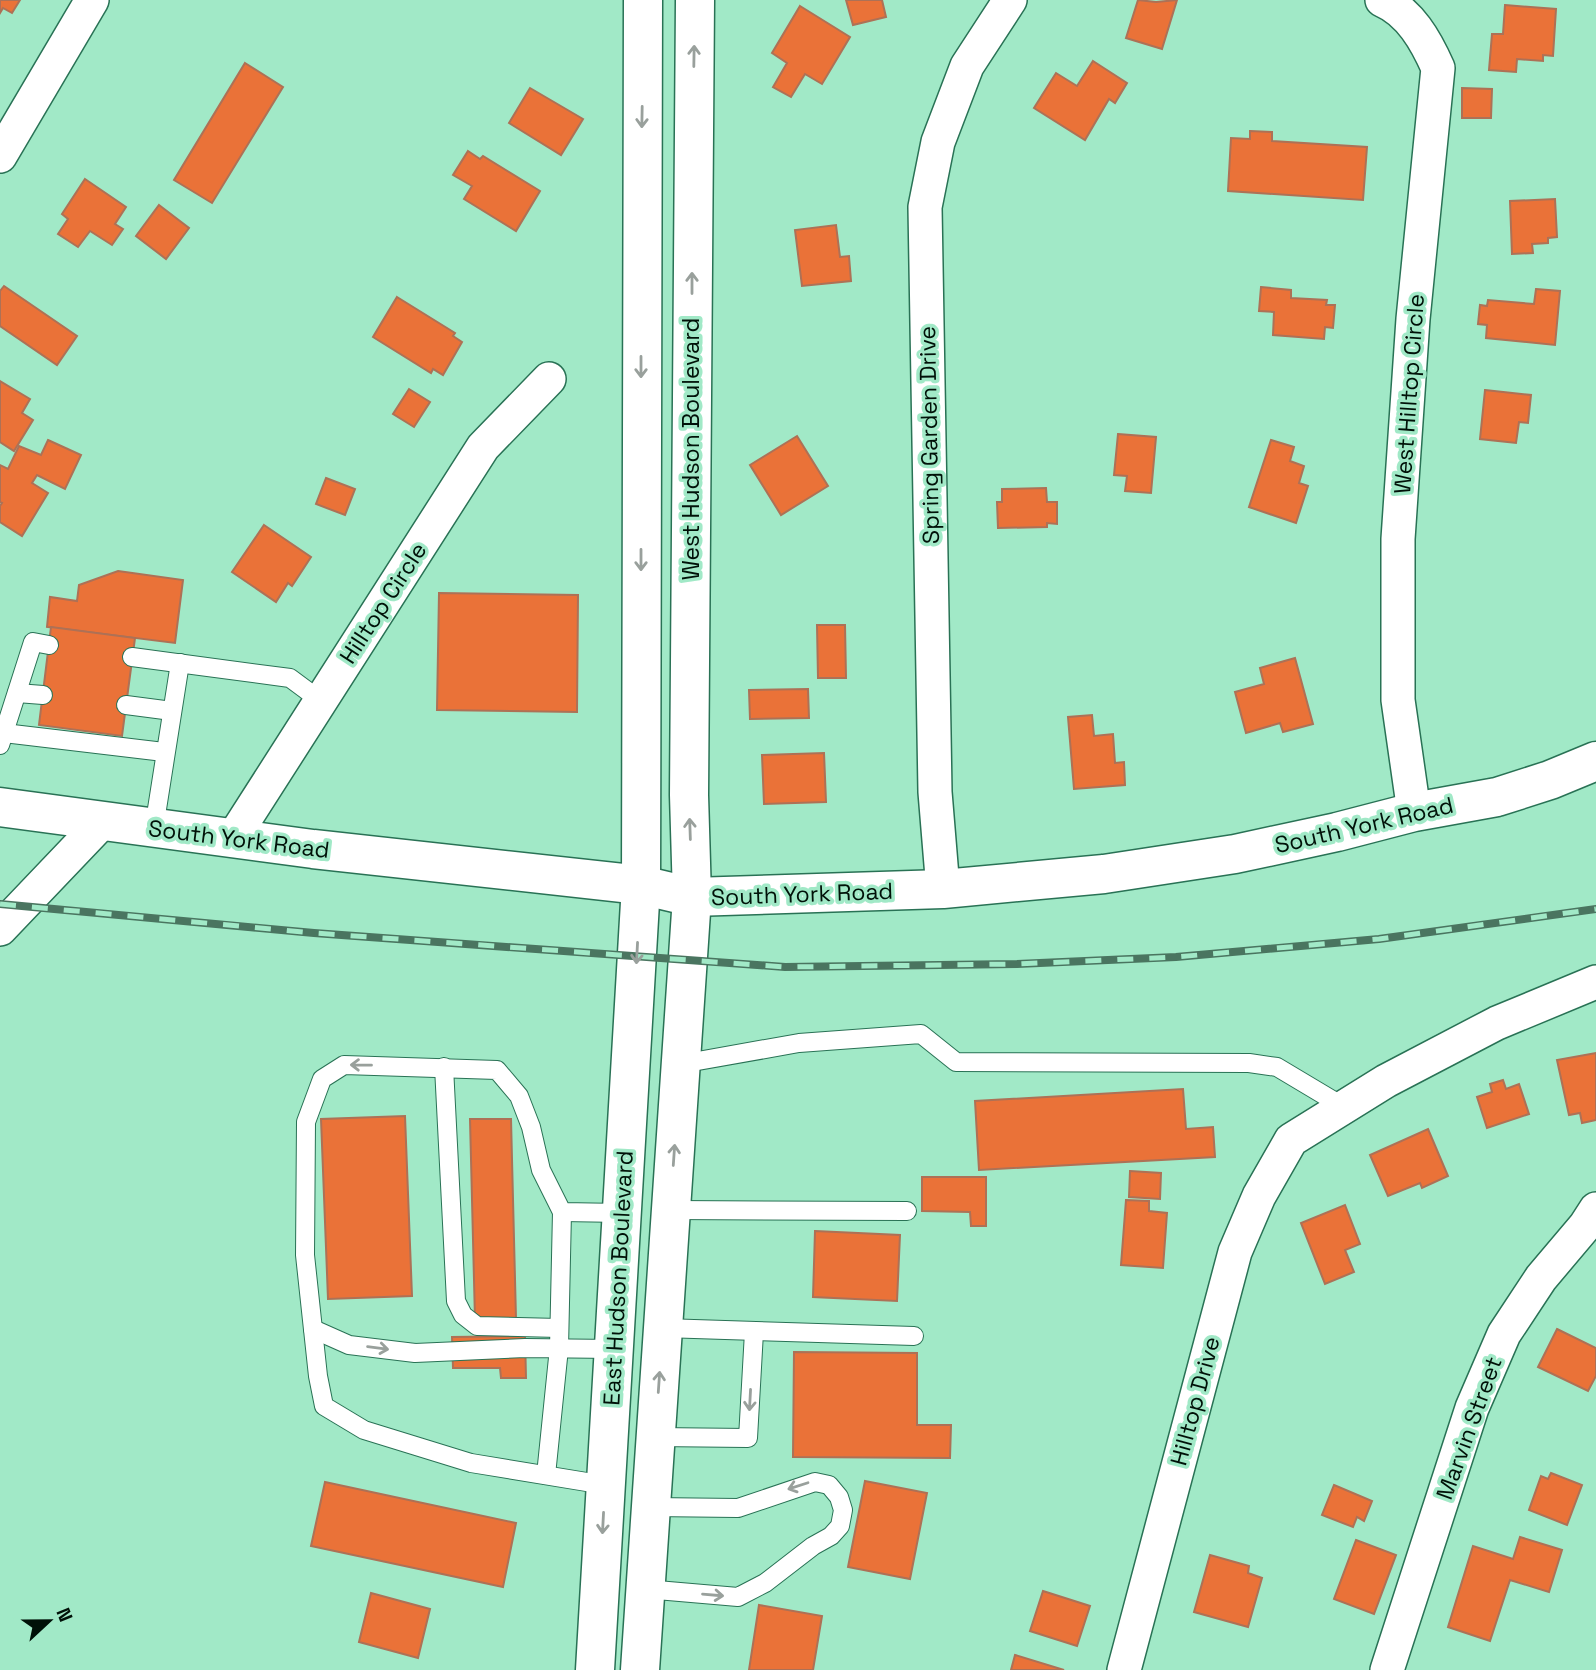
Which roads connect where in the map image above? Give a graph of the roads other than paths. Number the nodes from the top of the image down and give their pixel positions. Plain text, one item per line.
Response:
1 (92, 0) edge
2 (643, 0) edge
3 (695, 0) edge
4 (1010, 0) edge
5 (1381, 0) edge
6 (0, 156) edge
7 (549, 379) dead end
8 (49, 645) dead end
9 (132, 657) dead end
10 (180, 663) junction
11 (17, 693) junction
12 (43, 695) dead end
13 (321, 701) junction
14 (126, 705) dead end
15 (172, 710) junction
16 (2, 739) edge
17 (164, 752) junction
18 (1596, 761) edge
19 (0, 807) edge
20 (1414, 812) junction
21 (103, 821) junction
22 (154, 828) junction
23 (233, 838) junction
24 (640, 885) junction
25 (943, 889) junction
26 (692, 897) junction
27 (0, 929) edge
28 (1596, 982) edge
29 (681, 1064) junction
30 (436, 1067) junction
31 (1344, 1107) junction
32 (1596, 1209) edge
33 (671, 1210) junction
34 (907, 1211) dead end
35 (562, 1212) junction
36 (622, 1213) junction
37 (559, 1328) junction
38 (663, 1328) junction
39 (313, 1329) junction
40 (754, 1332) junction
41 (914, 1336) dead end
42 (559, 1348) junction
43 (614, 1349) junction
44 (656, 1437) junction
45 (546, 1475) junction
46 (606, 1485) junction
47 (651, 1507) junction
48 (645, 1589) junction
49 (595, 1670) edge
50 (640, 1670) edge
51 (1124, 1670) edge
52 (1387, 1670) edge

1 - 6 street
2 -> 24 main road
26 -> 3 main road, West Hudson Boulevard
4 - 25 street, Spring Garden Drive
5 - 20 street, West Hilltop Circle
7 - 13 street, Hilltop Circle
8 - 11 lane
9 - 10 lane
10 - 13 lane
10 - 15 lane
11 - 12 lane
11 - 16 lane
13 - 23 street, Hilltop Circle
14 - 15 lane
15 - 17 lane
16 - 17 lane
17 - 22 lane
18 - 20 main road, South York Road
19 - 21 main road, South York Road
20 - 25 main road, South York Road
21 - 22 main road, South York Road
21 - 27 street
22 - 23 main road, South York Road
23 - 24 main road, South York Road
24 - 26 main road, South York Road
24 -> 36 main road, East Hudson Boulevard
25 - 26 main road, South York Road
26 - 29 main road, East Hudson Boulevard
28 - 31 street
29 - 31 lane
33 -> 29 main road, East Hudson Boulevard
30 - 35 lane
30 - 37 lane
30 -> 39 lane
31 - 51 street, Hilltop Drive
32 - 52 street, Marvin Street
33 - 34 lane
33 - 38 main road, East Hudson Boulevard
35 - 36 lane
35 - 37 lane
36 - 43 main road, East Hudson Boulevard
37 - 42 lane
38 - 40 lane
44 -> 38 main road, East Hudson Boulevard
39 -> 42 lane
39 - 45 lane
40 - 41 lane
40 -> 44 lane
42 - 43 lane
42 - 45 lane
43 - 46 main road, East Hudson Boulevard
44 - 47 main road, East Hudson Boulevard
45 - 46 lane
46 -> 49 main road, East Hudson Boulevard
47 - 48 main road, East Hudson Boulevard
48 -> 47 lane
48 - 50 main road, East Hudson Boulevard

